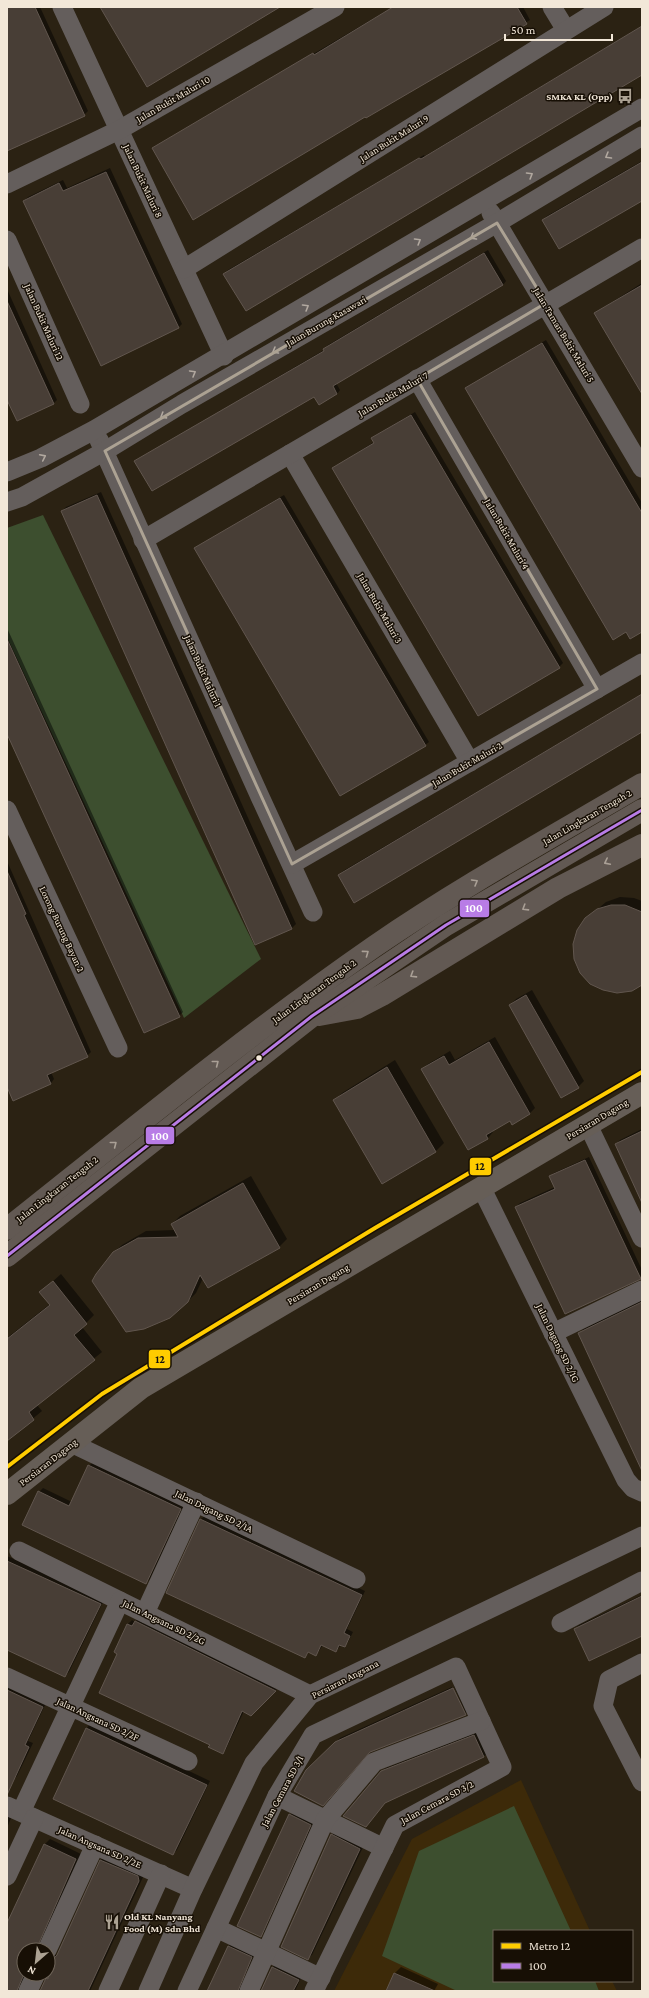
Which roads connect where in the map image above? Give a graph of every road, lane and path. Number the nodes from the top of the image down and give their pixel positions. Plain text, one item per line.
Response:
1 (62, 7) edge
2 (335, 7) edge
3 (552, 7) edge
4 (604, 7) edge
5 (566, 30) junction
6 (642, 108) edge
7 (119, 130) junction
8 (642, 136) edge
9 (7, 184) edge
10 (484, 202) junction
11 (497, 222) junction
12 (7, 240) edge
13 (642, 248) edge
14 (184, 269) junction
15 (546, 303) junction
16 (224, 356) junction
17 (417, 380) junction
18 (80, 404) dead end
19 (94, 430) junction
20 (105, 451) junction
21 (290, 454) junction
22 (642, 468) edge
23 (7, 472) edge
24 (7, 502) edge
25 (143, 540) junction
26 (642, 663) edge
27 (597, 689) junction
28 (470, 762) junction
29 (642, 784) edge
30 (7, 810) edge
31 (642, 810) edge
32 (642, 845) edge
33 (292, 864) junction
34 (313, 912) dead end
35 (312, 1016) junction
36 (118, 1048) dead end
37 (642, 1093) edge
38 (588, 1125) junction
39 (481, 1187) junction
40 (7, 1229) edge
41 (642, 1238) edge
42 (7, 1256) edge
43 (642, 1290) edge
44 (553, 1333) junction
45 (72, 1443) junction
46 (642, 1492) edge
47 (7, 1494) edge
48 (196, 1502) junction
49 (642, 1536) edge
50 (19, 1550) dead end
51 (356, 1579) dead end
52 (642, 1581) edge
53 (120, 1601) junction
54 (145, 1613) junction
55 (561, 1623) dead end
56 (642, 1663) edge
57 (456, 1667) joint
58 (7, 1677) edge
59 (310, 1695) junction
60 (71, 1706) junction
61 (481, 1721) junction
62 (188, 1760) dead end
63 (642, 1782) edge
64 (277, 1796) junction
65 (21, 1812) edge
66 (325, 1820) junction
67 (96, 1845) junction
68 (384, 1848) junction
69 (161, 1874) junction
70 (7, 1876) edge
71 (193, 1889) junction
72 (216, 1928) junction
73 (51, 1942) edge
74 (266, 1952) junction
75 (318, 1985) edge
76 (108, 1991) edge
77 (148, 1991) edge
78 (187, 1991) edge
79 (249, 1991) edge

1 - 7 street, Jalan Bukit Maluri 8
2 - 7 street, Jalan Bukit Maluri 10
3 - 5 street
4 - 5 street, Jalan Bukit Maluri 9
5 - 14 street, Jalan Bukit Maluri 9
10 -> 6 street
7 - 9 street, Jalan Bukit Maluri 10
7 - 14 street, Jalan Bukit Maluri 8
8 -> 11 street, Jalan Burung Kasawari
10 - 11 street, Jalan Taman Bukit Maluri 5
16 -> 10 street
11 - 15 street, Jalan Taman Bukit Maluri 5
11 -> 20 street, Jalan Burung Kasawari
12 - 18 street, Jalan Bukit Maluri 12
13 - 15 street, Jalan Bukit Maluri 7
14 - 16 street, Jalan Bukit Maluri 8
15 - 17 street, Jalan Bukit Maluri 7
15 - 22 street, Jalan Taman Bukit Maluri 5
19 -> 16 street
17 - 21 street, Jalan Bukit Maluri 7
17 - 27 street, Jalan Bukit Maluri 4
19 - 20 street, Jalan Bukit Maluri 1
23 -> 19 street
20 - 24 street, Jalan Burung Kasawari
20 - 25 street, Jalan Bukit Maluri 1
21 - 25 street, Jalan Bukit Maluri 7
21 - 28 street, Jalan Bukit Maluri 3
25 - 33 street, Jalan Bukit Maluri 1
26 - 27 street, Jalan Bukit Maluri 2
27 - 28 street, Jalan Bukit Maluri 2
28 - 33 street, Jalan Bukit Maluri 2
40 -> 29 highway, Jalan Lingkaran Tengah 2
30 - 36 street, Lorong Burung Bayan 2
31 - 35 highway, Jalan Lingkaran Tengah 2
32 -> 35 highway
33 - 34 street, Jalan Bukit Maluri 1
35 - 42 highway, Jalan Lingkaran Tengah 2
37 - 38 main road, Persiaran Dagang
38 - 39 main road, Persiaran Dagang
38 - 41 street
39 - 44 street, Jalan Dagang SD 2/1G
39 - 45 main road, Persiaran Dagang
43 - 44 street
44 - 46 street, Jalan Dagang SD 2/1G
45 - 47 main road, Persiaran Dagang
45 - 48 street, Jalan Dagang SD 2/1A
48 - 51 street, Jalan Dagang SD 2/1A
48 - 54 street
49 - 59 street, Persiaran Angsana
50 - 53 street, Jalan Angsana SD 2/2G
52 - 55 street
53 - 54 street, Jalan Angsana SD 2/2G
53 - 60 street
54 - 59 street, Jalan Angsana SD 2/2G
56 - 63 street
57 - 61 street, Jalan Cemara SD 3/2
57 - 64 street, Jalan Cemara SD 3/1
58 - 60 street, Jalan Angsana SD 2/2F
59 - 71 street, Persiaran Angsana
60 - 62 street, Jalan Angsana SD 2/2F
60 - 65 street
61 - 66 street
61 - 68 street, Jalan Cemara SD 3/2
64 - 66 street
64 - 72 street, Jalan Cemara SD 3/1
65 - 67 street, Jalan Angsana SD 2/2E
65 - 70 street
66 - 68 street
66 - 74 street
67 - 69 street, Jalan Angsana SD 2/2E
67 - 73 street
68 - 75 street, Jalan Cemara SD 3/2
69 - 71 street, Jalan Angsana SD 2/2E
69 - 76 street
71 - 77 street, Persiaran Angsana
72 - 74 street
72 - 78 street, Jalan Cemara SD 3/1
74 - 75 street
74 - 79 street

